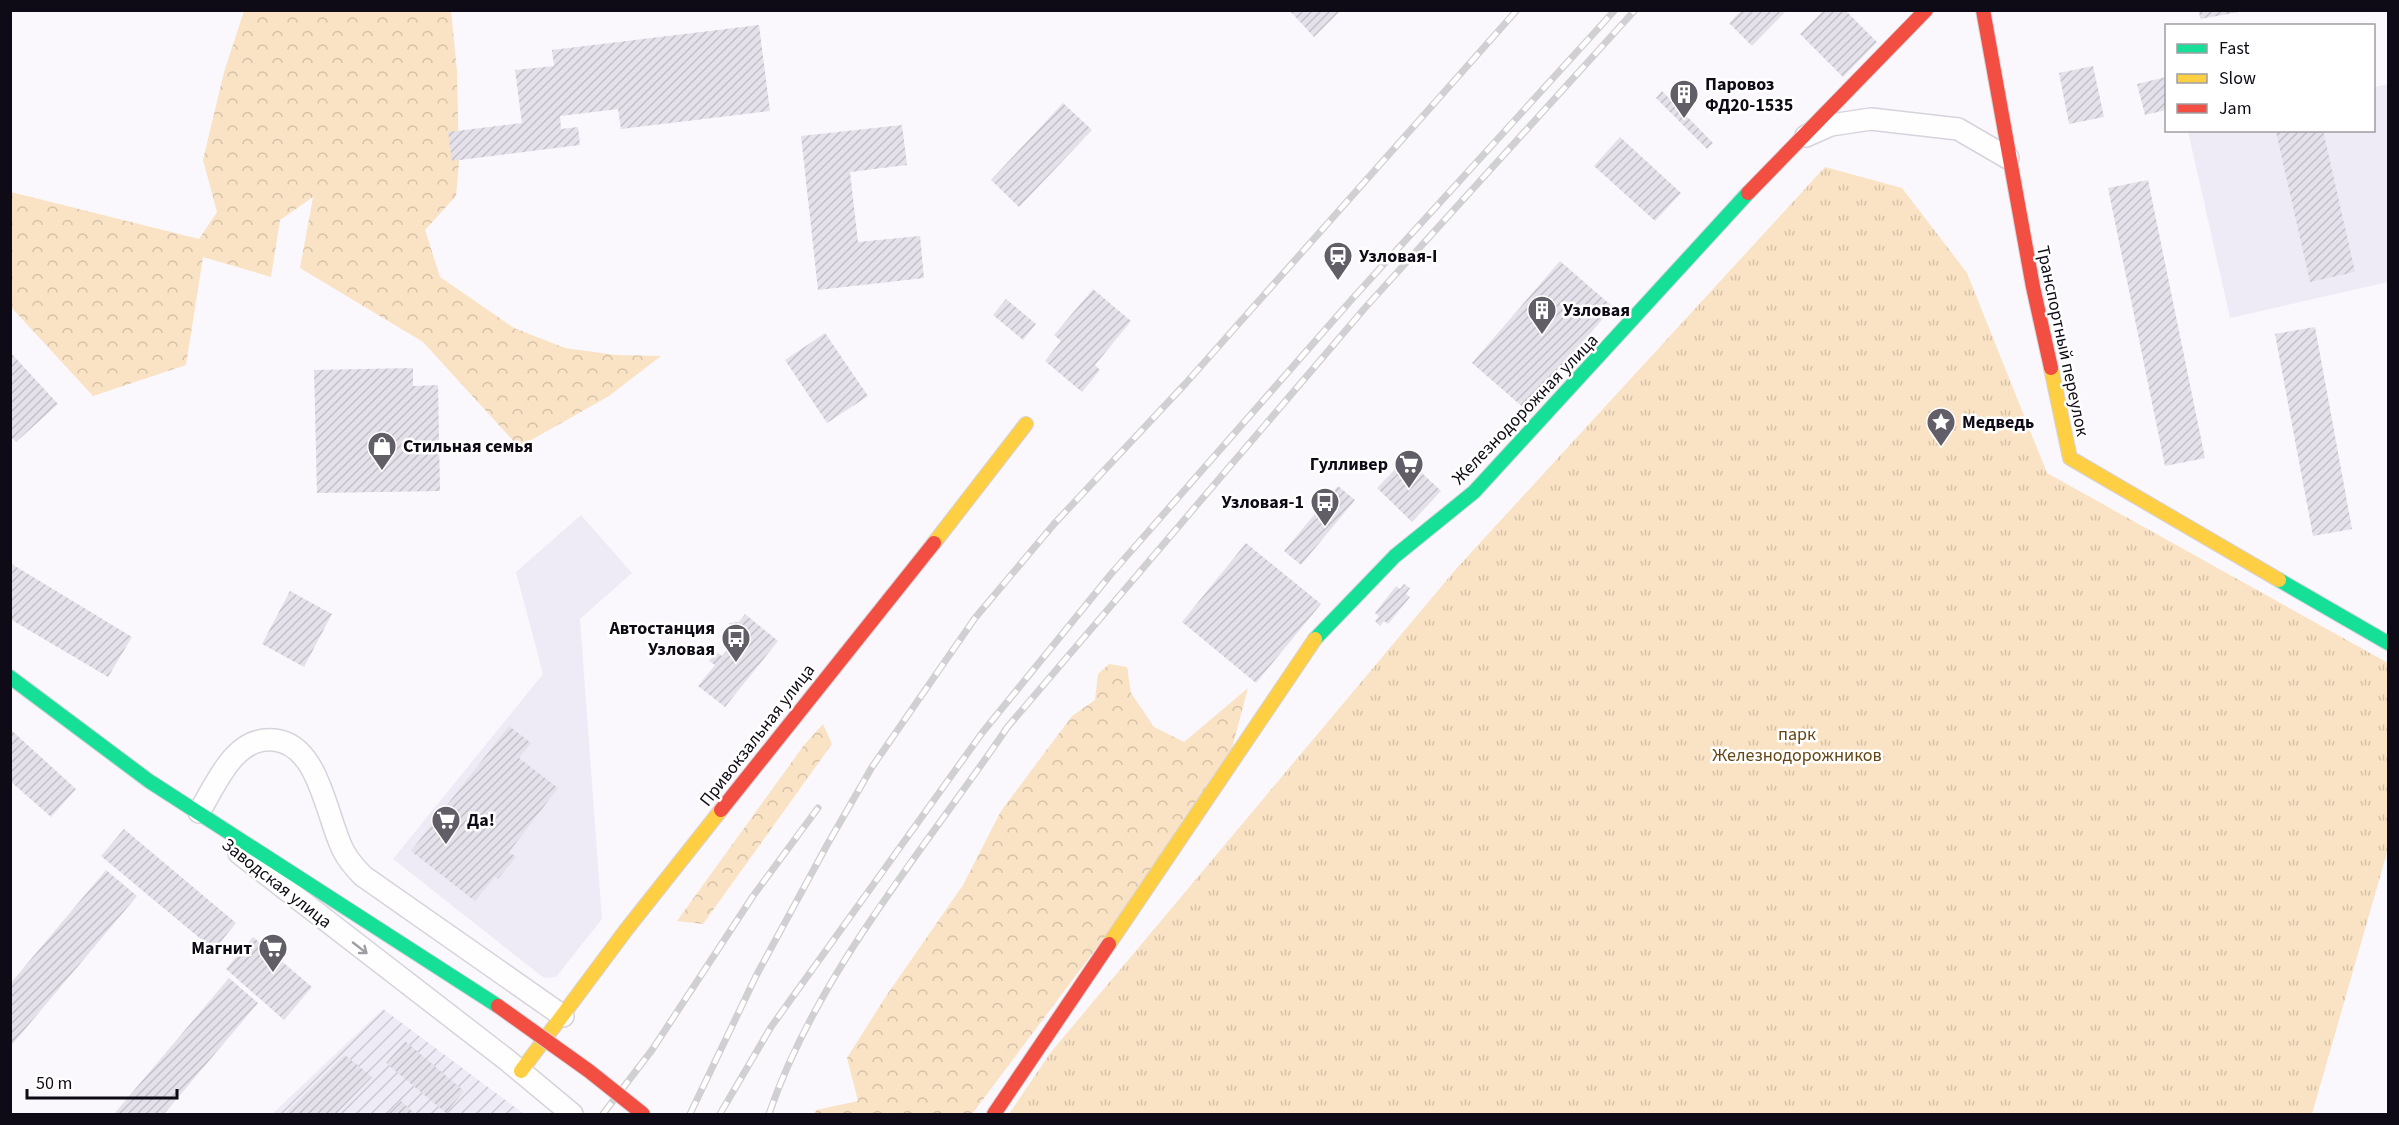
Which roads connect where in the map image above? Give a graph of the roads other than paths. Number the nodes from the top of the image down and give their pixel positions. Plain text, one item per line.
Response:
1 (1926, 10) edge
2 (1983, 10) edge
3 (1799, 139) junction
4 (2008, 158) junction
5 (1026, 424) dead end
6 (2388, 643) edge
7 (10, 677) edge
8 (149, 781) junction
9 (199, 812) junction
10 (563, 1016) junction
11 (521, 1071) junction
12 (572, 1114) edge
13 (643, 1114) edge
14 (993, 1114) edge

1 - 3 street, Железнодорожная улица
2 - 4 street, Транспортный переулок
3 - 4 street
3 - 14 street, Железнодорожная улица
4 - 6 street, Транспортный переулок
5 - 10 street, Привокзальная улица
7 - 8 street, Заводская улица
8 - 9 street
8 -> 11 street, Заводская улица
9 - 10 street
9 - 13 street, bridge
10 - 11 street, Привокзальная улица
11 - 12 street, Заводская улица

